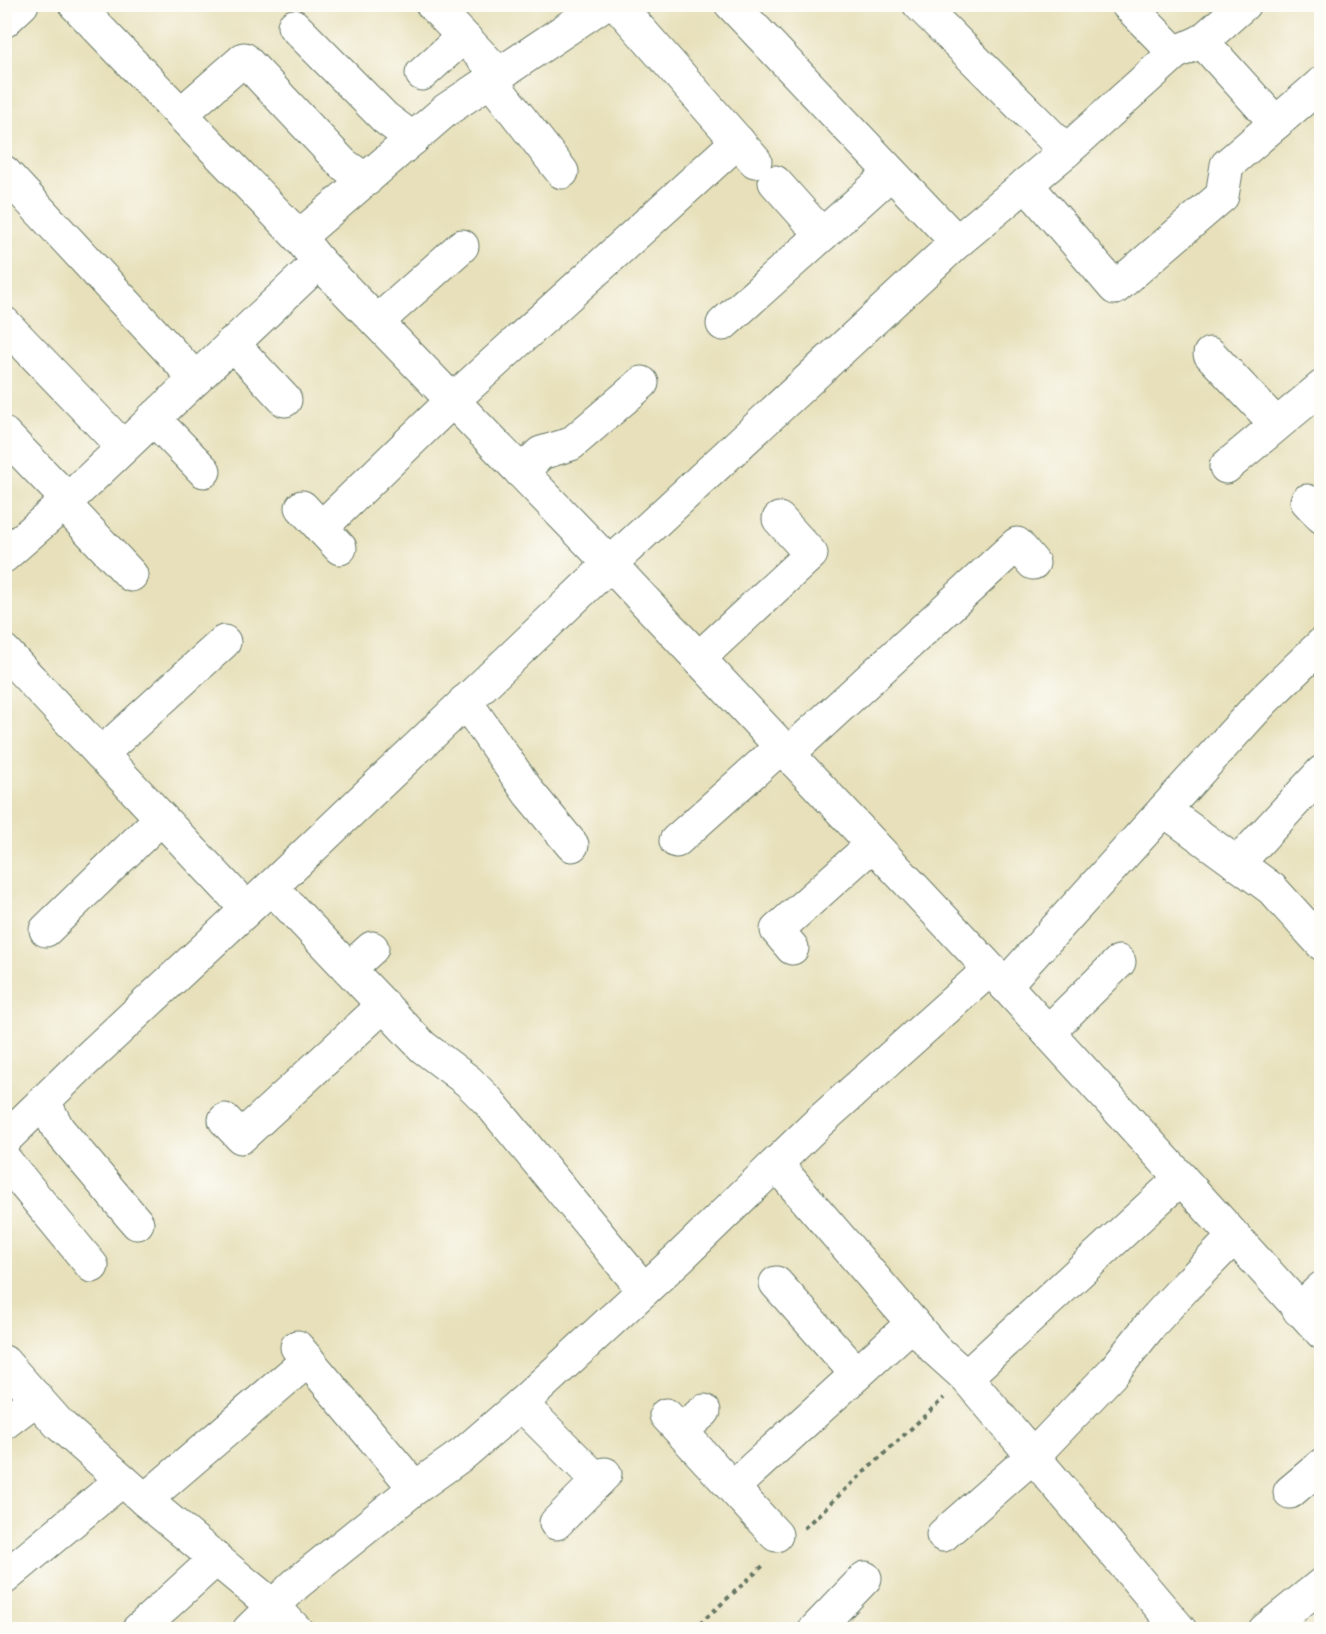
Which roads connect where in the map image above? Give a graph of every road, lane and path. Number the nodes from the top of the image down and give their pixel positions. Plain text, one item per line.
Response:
1 (22, 4) edge
2 (432, 4) edge
3 (604, 4) edge
4 (617, 4) edge
5 (731, 4) edge
6 (919, 4) edge
7 (1127, 4) edge
8 (1244, 4) edge
9 (79, 6) edge
10 (4, 21) edge
11 (294, 26) dead end
12 (463, 37) junction
13 (1189, 47) junction
14 (422, 74) dead end
15 (495, 78) junction
16 (1322, 83) edge
17 (181, 114) junction
18 (1276, 123) junction
19 (413, 139) junction
20 (1066, 151) junction
21 (756, 161) junction
22 (4, 172) edge
23 (562, 172) dead end
24 (891, 173) junction
25 (366, 180) junction
26 (1026, 184) junction
27 (822, 235) junction
28 (957, 242) junction
29 (462, 246) dead end
30 (309, 249) junction
31 (377, 322) junction
32 (4, 323) edge
33 (723, 324) dead end
34 (232, 344) junction
35 (1210, 354) dead end
36 (196, 379) junction
37 (642, 383) dead end
38 (1322, 387) edge
39 (285, 400) dead end
40 (452, 400) junction
41 (153, 418) junction
42 (1276, 424) junction
43 (4, 434) edge
44 (123, 447) junction
45 (1226, 467) dead end
46 (204, 471) dead end
47 (521, 472) junction
48 (66, 502) junction
49 (779, 519) dead end
50 (321, 528) dead end
51 (4, 556) edge
52 (1033, 563) dead end
53 (610, 564) junction
54 (131, 575) dead end
55 (224, 642) dead end
56 (1322, 644) edge
57 (4, 651) edge
58 (698, 659) junction
59 (465, 701) junction
60 (784, 751) junction
61 (101, 754) junction
62 (1322, 772) edge
63 (1164, 810) junction
64 (162, 818) junction
65 (676, 841) dead end
66 (572, 845) dead end
67 (872, 845) junction
68 (1237, 864) junction
69 (271, 886) junction
70 (247, 909) junction
71 (46, 930) dead end
72 (1322, 945) edge
73 (792, 948) dead end
74 (1119, 962) dead end
75 (997, 978) junction
76 (384, 1005) junction
77 (1048, 1032) junction
78 (44, 1102) junction
79 (225, 1120) dead end
80 (7, 1136) edge
81 (776, 1164) junction
82 (1181, 1178) junction
83 (137, 1223) dead end
84 (1234, 1237) junction
85 (92, 1266) dead end
86 (776, 1283) dead end
87 (644, 1290) junction
88 (1310, 1299) edge
89 (913, 1323) junction
90 (1322, 1333) edge
91 (4, 1362) edge
92 (856, 1374) junction
93 (966, 1377) junction
94 (36, 1398) junction
95 (521, 1404) junction
96 (684, 1419) dead end
97 (4, 1423) edge
98 (1033, 1456) junction
99 (1322, 1465) edge
100 (733, 1487) junction
101 (416, 1488) junction
102 (134, 1490) junction
103 (1290, 1492) dead end
104 (556, 1524) dead end
105 (943, 1536) dead end
106 (783, 1542) junction
107 (216, 1559) junction
108 (4, 1578) edge
109 (865, 1578) dead end
110 (1322, 1584) edge
111 (273, 1607) junction
112 (138, 1629) edge
113 (249, 1629) edge
114 (296, 1629) edge
115 (693, 1629) edge
116 (815, 1629) edge
117 (1180, 1629) edge
118 (1265, 1629) edge

1 - 10 street
2 - 12 street
3 - 15 street
4 - 21 street
5 - 24 street
6 - 20 street
7 - 13 street
8 - 13 street
9 - 17 street
11 - 19 street
12 - 14 street
12 - 15 street
13 - 18 street
13 - 20 street
15 - 19 street
15 - 23 street
16 - 18 street
17 - 25 street
17 - 30 street
18 - 26 street
19 - 25 street
20 - 26 street
21 - 27 street
21 - 40 street
22 - 36 street
24 - 27 street
24 - 28 street
25 - 30 street
26 - 28 street
27 - 33 street
28 - 53 street
29 - 31 street
30 - 31 street
30 - 34 street
31 - 40 street
32 - 44 street
34 - 36 street
34 - 39 street
35 - 42 street
36 - 41 street
37 - 47 street
38 - 42 street
40 - 47 street
40 - 50 street
41 - 44 street
41 - 46 street
42 - 45 street
43 - 48 street
44 - 48 street
47 - 53 street
48 - 51 street
48 - 54 street
49 - 58 street
52 - 60 street
53 - 58 street
53 - 59 street
55 - 61 street
56 - 63 street
57 - 61 street
58 - 60 street
59 - 66 street
59 - 69 street
60 - 65 street
60 - 67 street
61 - 64 street
62 - 68 street
63 - 68 street
63 - 75 street
64 - 70 street
64 - 71 street
67 - 73 street
67 - 75 street
68 - 72 street
69 - 70 street
69 - 76 street
70 - 78 street
74 - 77 street
75 - 77 street
75 - 81 street
76 - 79 street
76 - 87 street
77 - 82 street
78 - 80 street
78 - 83 street
80 - 85 street
81 - 87 street
81 - 89 street
82 - 84 street
82 - 93 street
84 - 88 street
84 - 98 street
86 - 92 street
87 - 95 street
88 - 90 street
89 - 92 street
89 - 93 street
91 - 94 street
92 - 100 street
93 - 98 street
93 - 106 path
94 - 97 street
94 - 102 street
95 - 101 street
95 - 104 street
96 - 100 street
98 - 105 street
98 - 117 street
99 - 103 street
100 - 106 street
101 - 102 street
101 - 111 street
102 - 107 street
102 - 108 street
106 - 115 path
107 - 111 street
107 - 112 street
109 - 116 street
110 - 118 street
111 - 113 street
111 - 114 street

